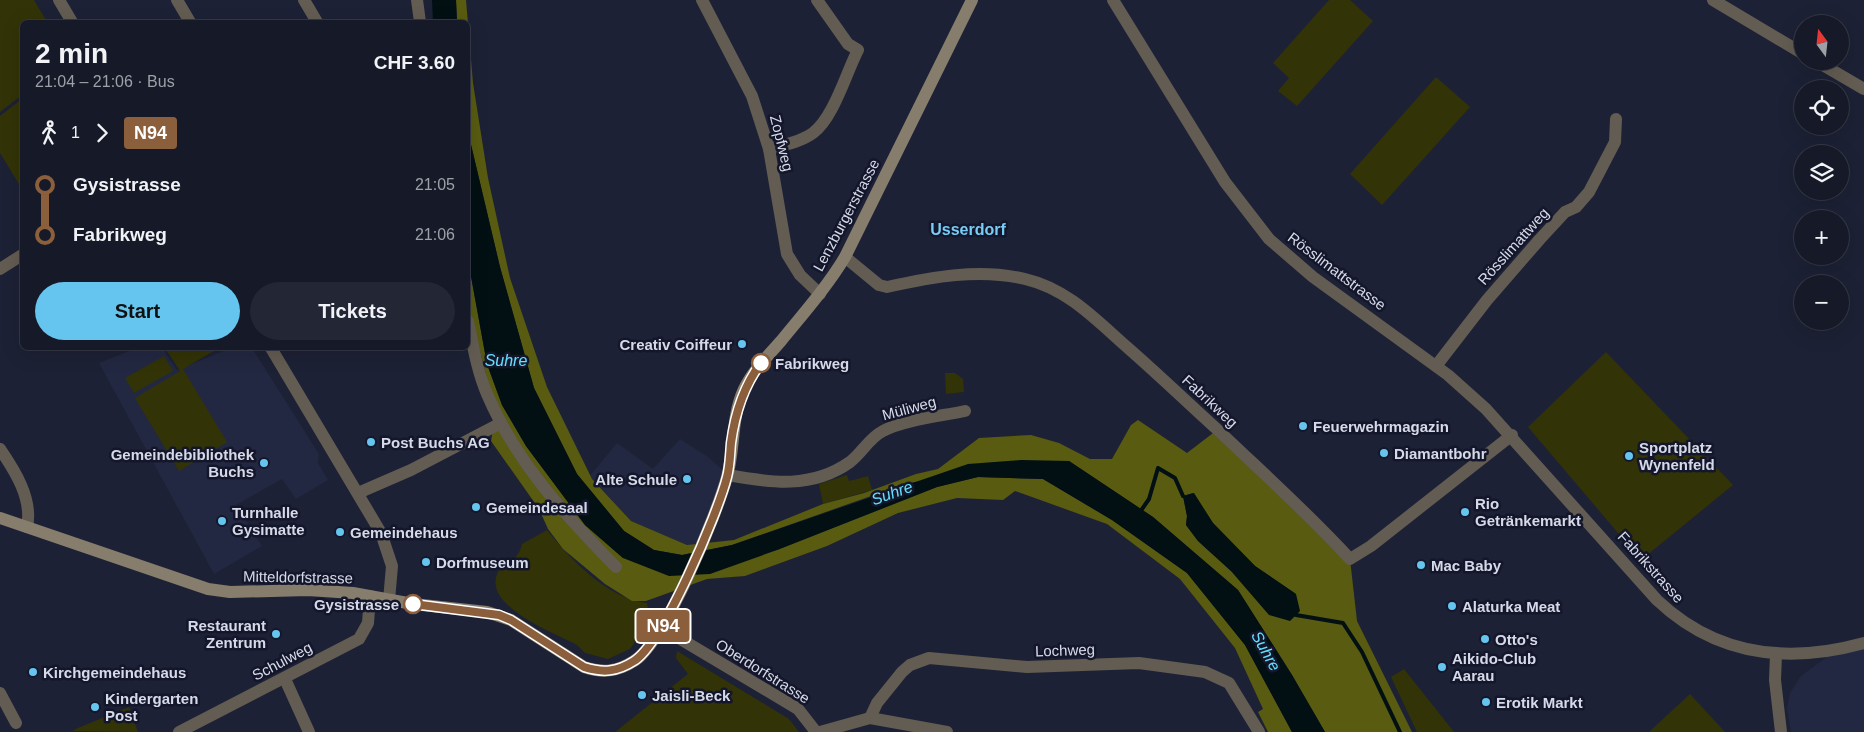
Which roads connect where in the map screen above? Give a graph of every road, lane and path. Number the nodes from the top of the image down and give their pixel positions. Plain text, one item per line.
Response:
1 (59, 0) edge
2 (177, 0) edge
3 (304, 0) edge
4 (418, 0) edge
5 (702, 0) edge
6 (817, 0) edge
7 (972, 0) edge
8 (1113, 0) edge
9 (1713, 0) edge
10 (71, 20) edge
11 (189, 20) edge
12 (316, 20) edge
13 (420, 20) edge
14 (1794, 48) edge
15 (1831, 70) edge
16 (1864, 89) edge
17 (1616, 119) dead end
18 (769, 149) junction
19 (20, 256) edge
20 (845, 257) junction
21 (0, 269) edge
22 (820, 294) junction
23 (470, 330) edge
24 (273, 350) edge
25 (1436, 366) junction
26 (965, 411) dead end
27 (501, 423) junction
28 (1512, 435) junction
29 (0, 449) edge
30 (728, 475) junction
31 (358, 493) junction
32 (0, 518) edge
33 (27, 527) junction
34 (616, 566) dead end
35 (370, 596) junction
36 (389, 600) junction
37 (662, 628) junction
38 (1864, 643) edge
39 (1776, 654) junction
40 (285, 679) junction
41 (0, 693) edge
42 (870, 718) junction
43 (16, 723) dead end
44 (922, 730) edge
45 (179, 732) edge
46 (309, 732) edge
47 (816, 732) edge
48 (820, 732) edge
49 (947, 732) edge
50 (1259, 732) edge
51 (1781, 732) edge

1 - 10 street
2 - 11 street
3 - 12 street
4 - 13 street
5 - 18 street, Zopfweg
6 - 18 street
7 - 20 main road, Lenzburgerstrasse
8 - 25 street, Rösslimattstrasse
9 - 14 street
15 - 16 street
17 - 25 street, Rösslimattweg
18 - 22 street, Zopfweg
19 - 21 street
20 - 22 main road, Lenzburgerstrasse
20 - 28 street, Fabrikweg
22 - 30 main road, Lenzburgerstrasse
23 - 27 street
24 - 31 street
25 - 28 street, Rösslimattstrasse
26 - 30 street, Müliweg
27 - 31 street
27 - 34 street
28 - 39 street, Fabrikstrasse
29 - 33 street
30 - 37 main road, Lenzburgerstrasse
31 - 36 street
32 - 33 main road, Mitteldorfstrasse
33 - 35 main road, Mitteldorfstrasse
35 - 36 main road, Mitteldorfstrasse
35 - 40 street, Schulweg
36 - 37 main road, Mitteldorfstrasse
37 - 47 street, Oberdorfstrasse
38 - 39 street, Fabrikstrasse
39 - 51 street
40 - 45 street, Schulweg
40 - 46 street
41 - 43 street
42 - 44 street
42 - 48 street
42 - 50 street, Lochweg
44 - 49 street

